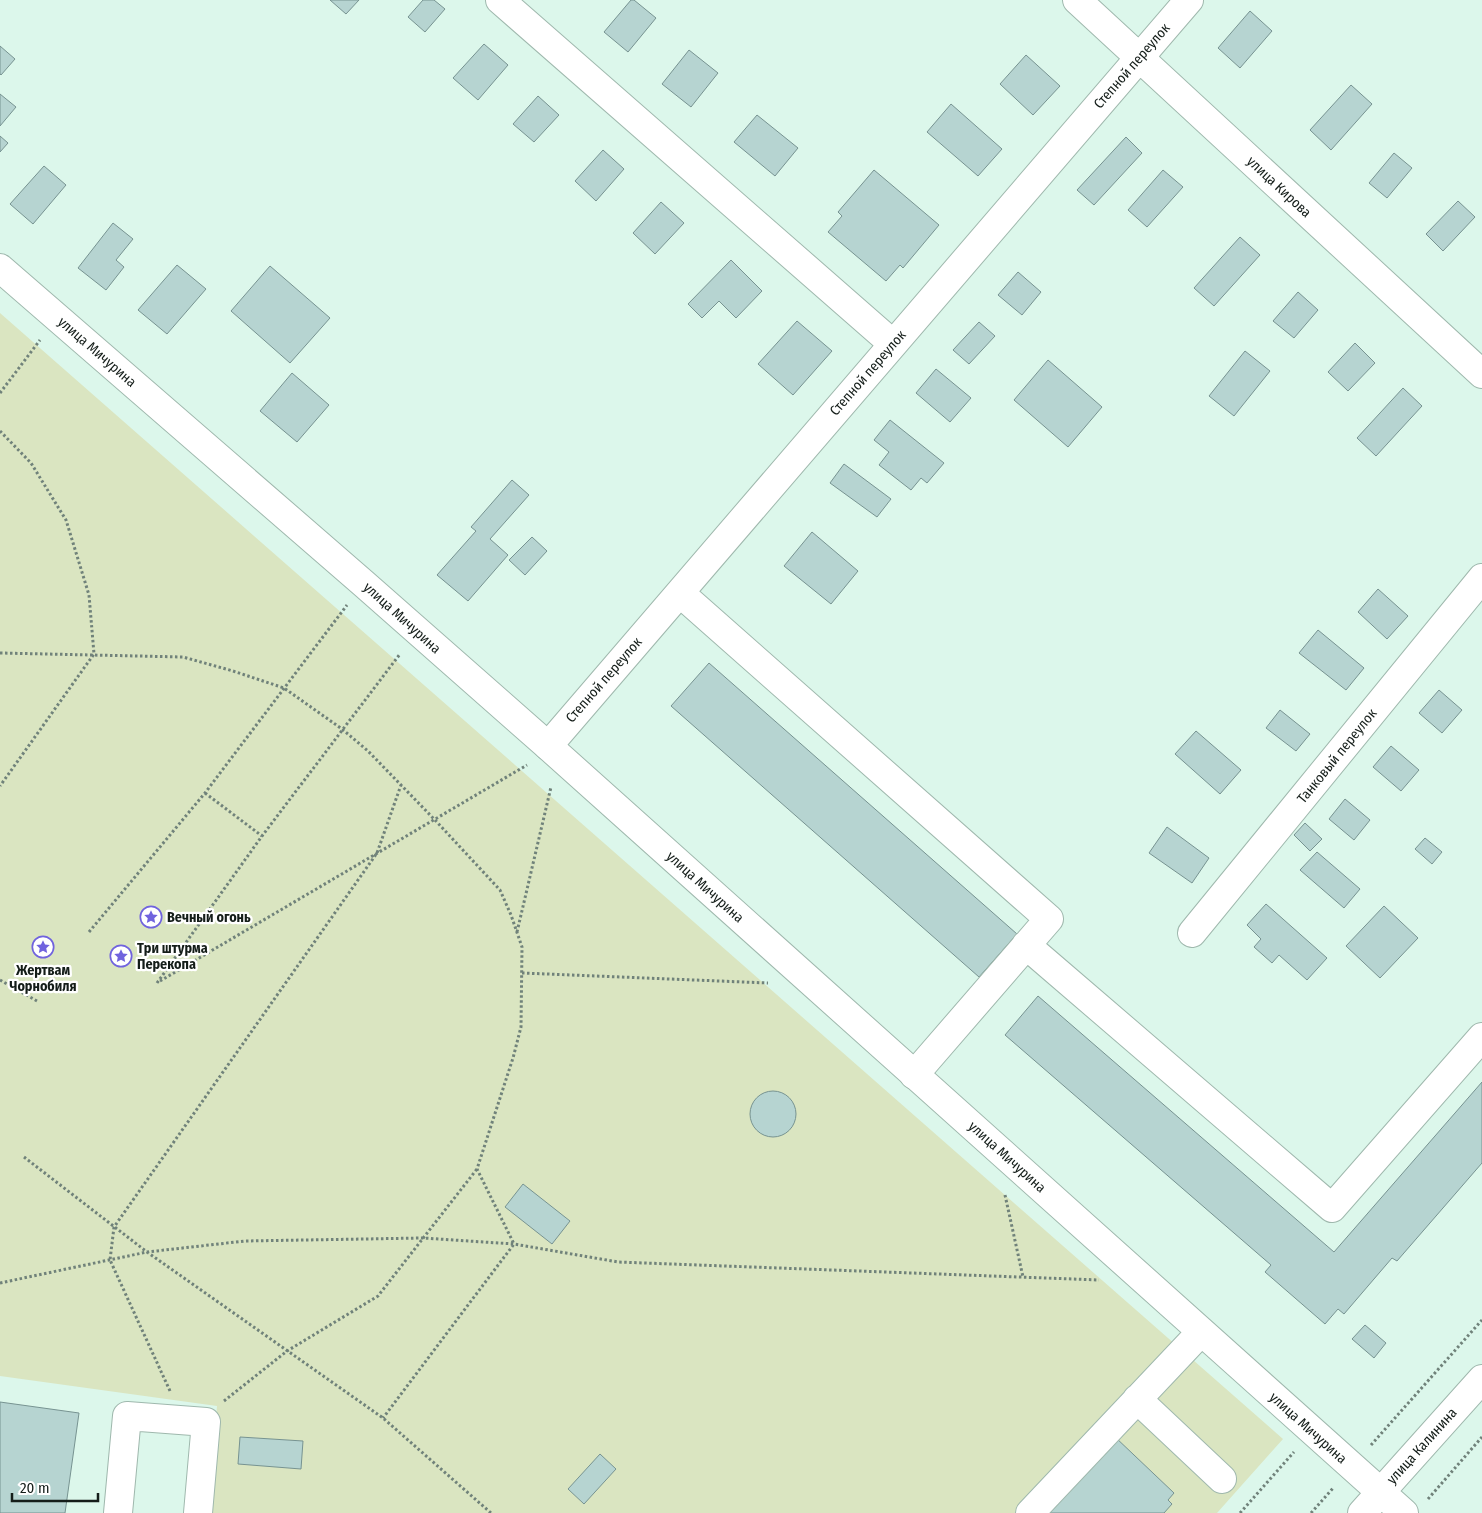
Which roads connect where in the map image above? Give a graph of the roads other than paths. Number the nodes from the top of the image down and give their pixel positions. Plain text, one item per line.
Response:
1 (500, 0) edge
2 (1077, 0) edge
3 (1189, 0) edge
4 (1140, 58) junction
5 (0, 268) edge
6 (893, 344) junction
7 (1482, 374) edge
8 (1482, 578) edge
9 (680, 593) junction
10 (548, 746) junction
11 (1192, 934) dead end
12 (1026, 945) junction
13 (1482, 1037) edge
14 (914, 1075) junction
15 (1201, 1332) junction
16 (1482, 1379) edge
17 (1137, 1400) junction
18 (1222, 1479) dead end
19 (1380, 1492) junction
20 (1413, 1510) edge
21 (118, 1513) edge
22 (198, 1513) edge
23 (1030, 1513) edge
24 (1362, 1513) edge

1 - 6 main road
2 - 4 main road, улица Кирова
3 - 4 main road, Степной переулок
4 - 6 main road, Степной переулок
4 - 7 main road, улица Кирова
5 - 10 main road, улица Мичурина
6 - 9 main road, Степной переулок
8 - 11 main road, Танковый переулок
9 - 10 main road, Степной переулок
9 - 12 main road
10 - 14 main road, улица Мичурина
12 - 13 main road
12 - 14 main road
14 - 15 main road, улица Мичурина
15 - 17 main road
15 - 19 main road, улица Мичурина
16 - 19 main road, улица Калинина
17 - 18 main road
17 - 23 main road
19 - 20 main road, улица Мичурина
19 - 24 main road, улица Калинина
21 - 22 main road

